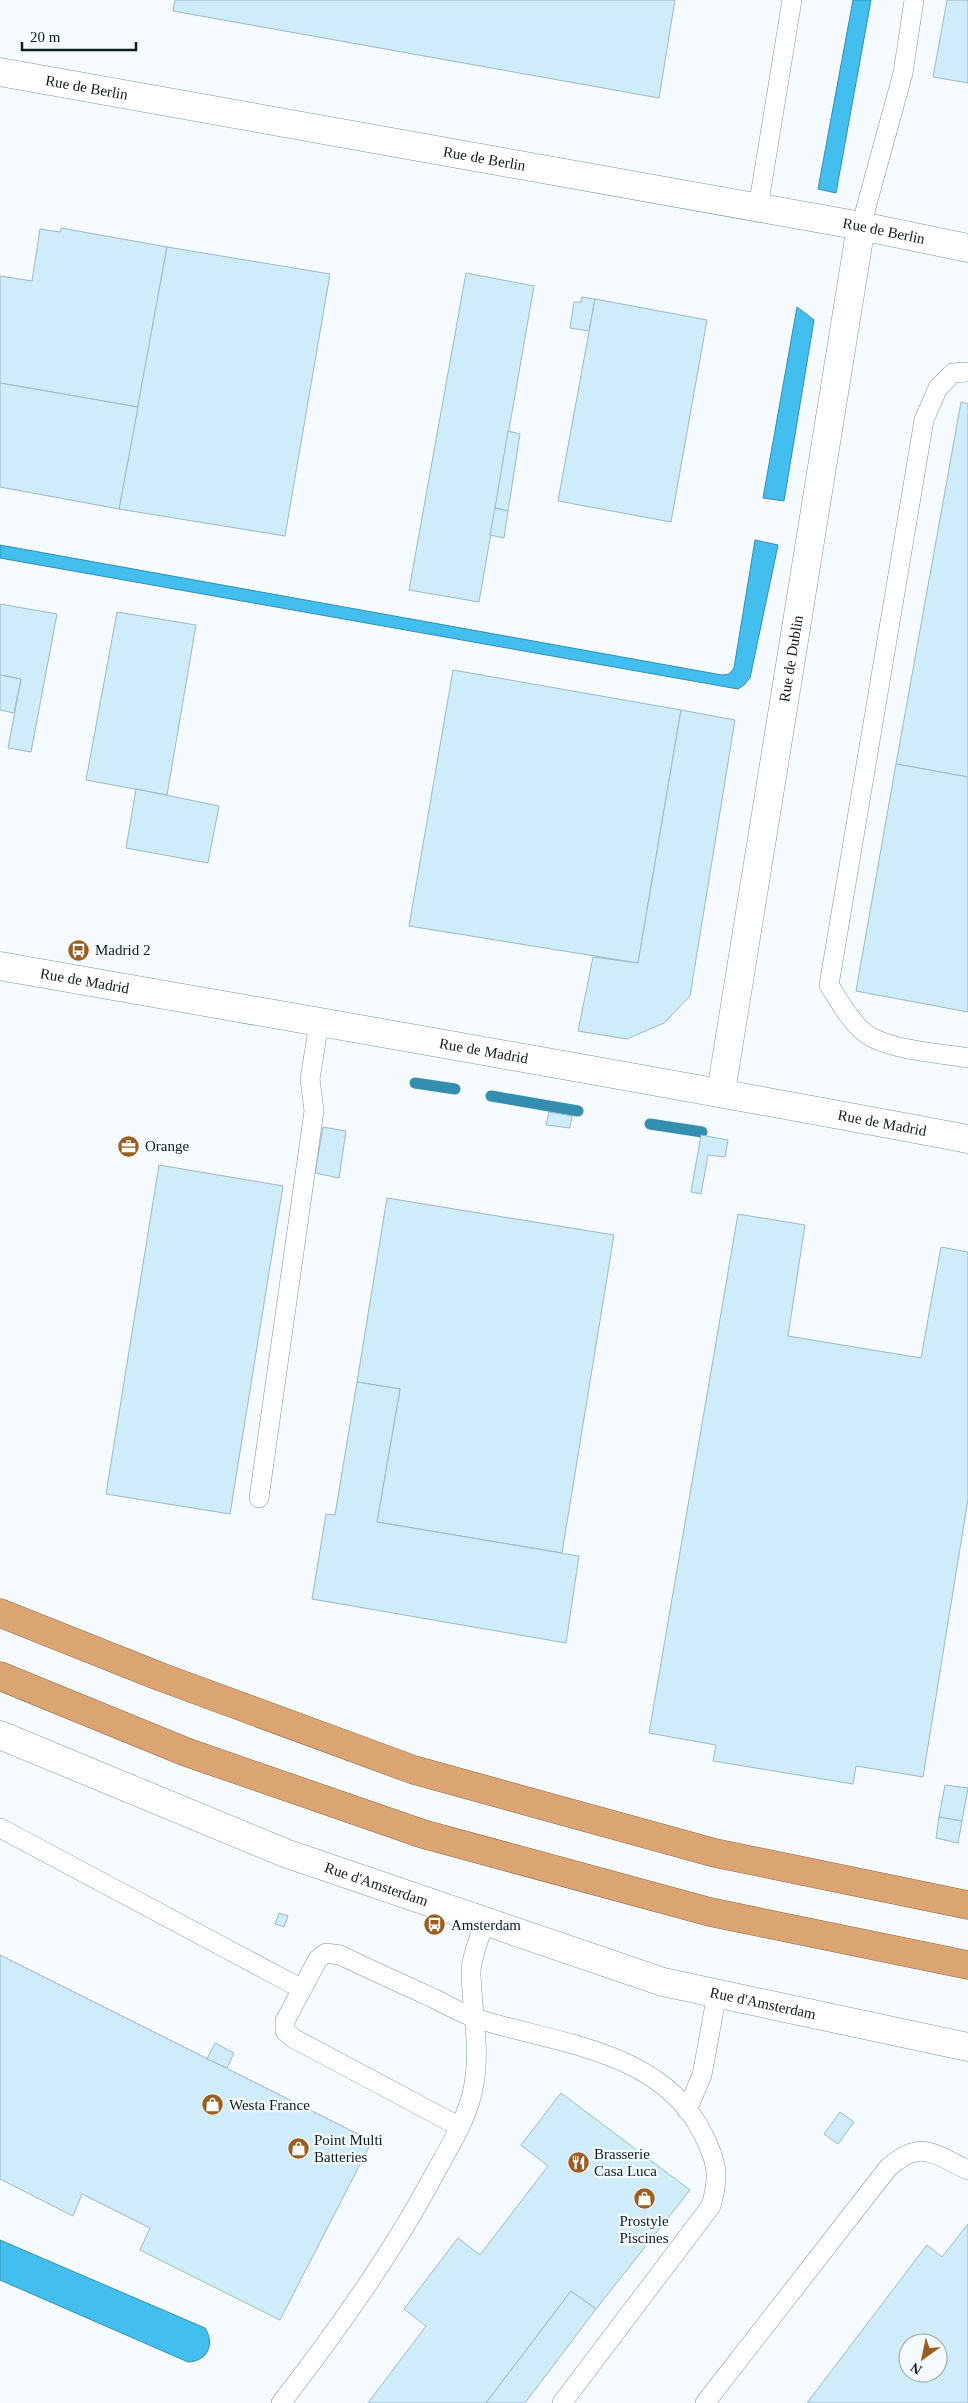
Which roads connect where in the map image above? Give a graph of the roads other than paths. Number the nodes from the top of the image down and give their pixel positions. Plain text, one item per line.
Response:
1 (792, 0) edge
2 (914, 0) edge
3 (0, 72) edge
4 (758, 208) junction
5 (861, 226) junction
6 (968, 248) edge
7 (968, 372) edge
8 (0, 966) edge
9 (319, 1023) junction
10 (968, 1058) edge
11 (721, 1092) junction
12 (968, 1139) edge
13 (259, 1498) dead end
14 (0, 1613) edge
15 (0, 1676) edge
16 (0, 1735) edge
17 (0, 1828) edge
18 (912, 1894) junction
19 (968, 1898) edge
20 (968, 1904) edge
21 (485, 1922) junction
22 (966, 1965) edge
23 (302, 1989) junction
24 (717, 1994) junction
25 (476, 2018) junction
26 (968, 2047) edge
27 (687, 2110) junction
28 (460, 2128) junction
29 (968, 2170) edge
30 (281, 2403) edge
31 (562, 2403) edge
32 (705, 2403) edge

1 - 4 lane
2 - 5 lane
3 - 4 street, Rue de Berlin
4 - 5 street, Rue de Berlin
5 - 6 street, Rue de Berlin
5 - 11 street, Rue de Dublin
7 - 10 lane
8 - 9 street, Rue de Madrid
9 - 11 street, Rue de Madrid
9 - 13 lane
11 - 12 street, Rue de Madrid
14 - 18 highway
15 - 22 highway
16 - 21 street, Rue d'Amsterdam
17 - 23 lane
18 - 19 highway
18 - 20 highway
21 - 24 street, Rue d'Amsterdam
21 - 25 lane
23 - 25 lane
23 - 28 lane
24 - 26 street, Rue d'Amsterdam
24 - 27 lane
25 - 27 lane
25 - 28 lane
27 - 31 lane
28 - 30 lane
29 - 32 lane

